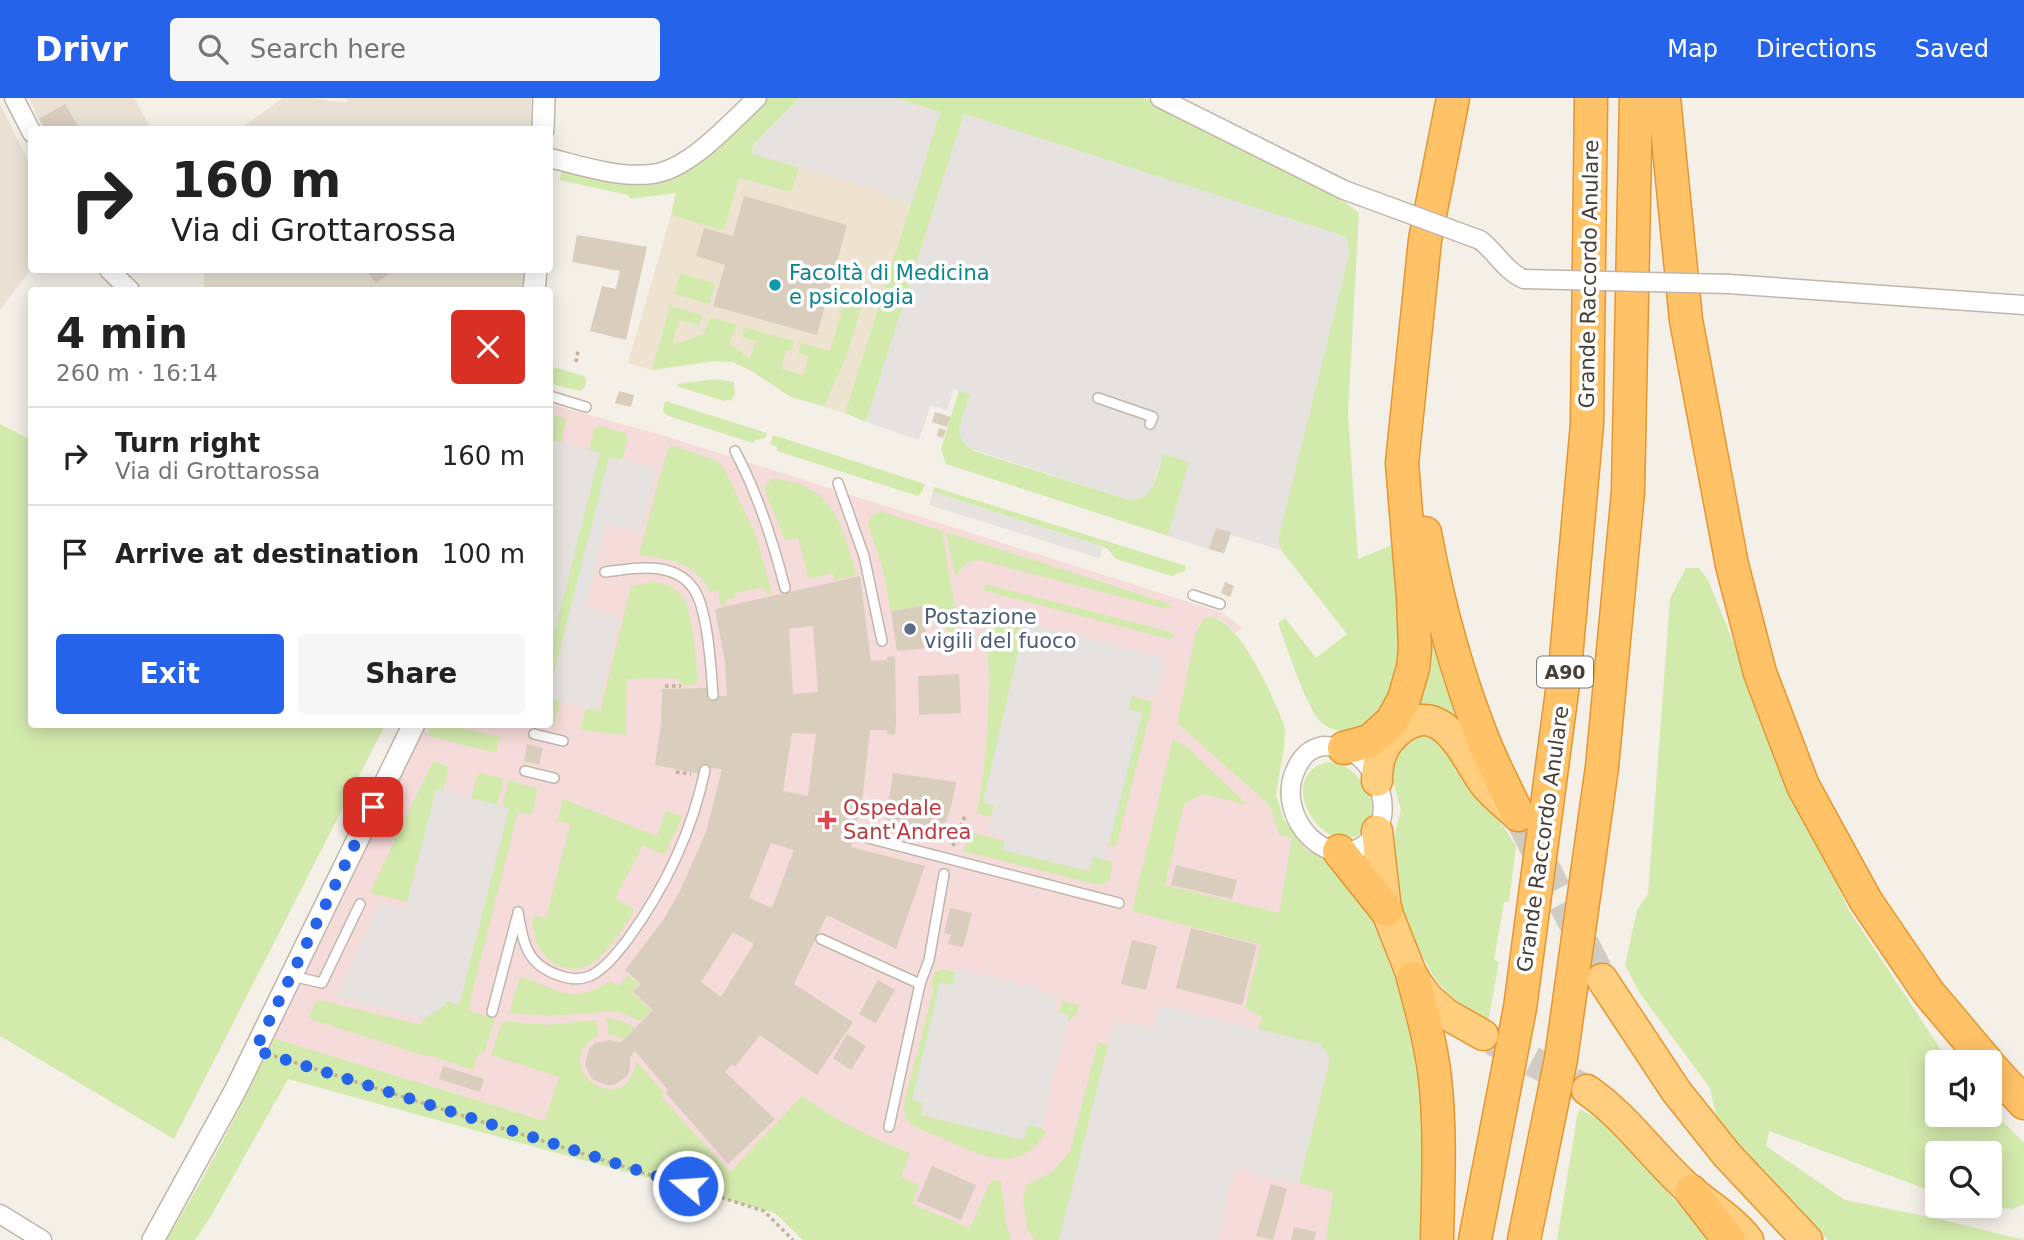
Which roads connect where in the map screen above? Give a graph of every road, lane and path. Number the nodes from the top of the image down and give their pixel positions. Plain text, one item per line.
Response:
1 (14, 98) edge
2 (544, 98) edge
3 (757, 98) edge
4 (1160, 98) edge
5 (1453, 98) edge
6 (1591, 98) edge
7 (1636, 98) edge
8 (1664, 98) edge
9 (28, 126) edge
10 (543, 126) edge
11 (553, 159) edge
12 (112, 273) edge
13 (127, 287) edge
14 (2024, 305) edge
15 (578, 350) dead end
16 (576, 362) dead end
17 (1412, 375) junction
18 (553, 397) edge
19 (1097, 398) dead end
20 (586, 407) dead end
21 (1150, 424) dead end
22 (735, 451) dead end
23 (838, 483) dead end
24 (605, 572) dead end
25 (785, 588) dead end
26 (1193, 595) dead end
27 (1220, 604) dead end
28 (882, 641) dead end
29 (665, 686) dead end
30 (681, 686) dead end
31 (713, 695) dead end
32 (412, 728) edge
33 (534, 734) dead end
34 (563, 741) dead end
35 (1345, 748) junction
36 (705, 770) dead end
37 (525, 771) dead end
38 (554, 778) dead end
39 (1377, 781) junction
40 (965, 816) dead end
41 (1520, 819) joint
42 (1377, 831) junction
43 (868, 838) dead end
44 (952, 847) dead end
45 (1339, 852) junction
46 (944, 874) dead end
47 (1119, 903) dead end
48 (360, 904) dead end
49 (1386, 910) junction
50 (821, 939) dead end
51 (292, 976) junction
52 (1413, 978) junction
53 (1602, 979) tunnel mouth
54 (920, 984) junction
55 (492, 1012) dead end
56 (1483, 1035) tunnel mouth
57 (255, 1050) junction
58 (1976, 1050) edge
59 (1561, 1059) junction
60 (2002, 1079) edge
61 (1587, 1090) tunnel mouth
62 (2024, 1103) edge
63 (889, 1127) dead end
64 (1691, 1191) junction
65 (0, 1214) edge
66 (42, 1240) edge
67 (153, 1240) edge
68 (793, 1240) edge
69 (1437, 1240) edge
70 (1475, 1240) edge
71 (1524, 1240) edge
72 (1544, 1240) edge
73 (1730, 1240) edge
74 (1748, 1240) edge
75 (1807, 1240) edge

1 - 9 street
2 - 10 street
3 - 11 street
4 - 14 street, bridge
5 - 17 highway
6 - 70 highway, Grande Raccordo Anulare / A90
7 - 59 highway, Grande Raccordo Anulare / A90
8 - 58 highway
12 - 13 street
15 - 16 path
17 - 35 highway
17 - 41 highway
18 - 20 lane
19 - 21 lane
22 - 25 lane
23 - 28 lane
24 - 31 lane
26 - 27 lane
29 - 30 path
32 - 51 street
33 - 34 lane
35 - 39 street
35 - 45 street
36 - 55 lane
37 - 38 lane
39 - 41 highway
39 - 42 street
40 - 44 path
42 - 45 street
42 - 49 highway
43 - 47 lane
45 - 49 highway
46 - 54 lane
48 - 51 lane
49 - 52 highway
50 - 54 lane
51 - 57 street
52 - 56 highway
52 - 69 highway
53 - 75 highway
54 - 63 lane
57 - 67 street
57 - 68 path
59 - 71 highway, Grande Raccordo Anulare / A90
59 - 72 highway
60 - 62 highway
61 - 64 highway
64 - 73 highway
64 - 74 highway
65 - 66 street

